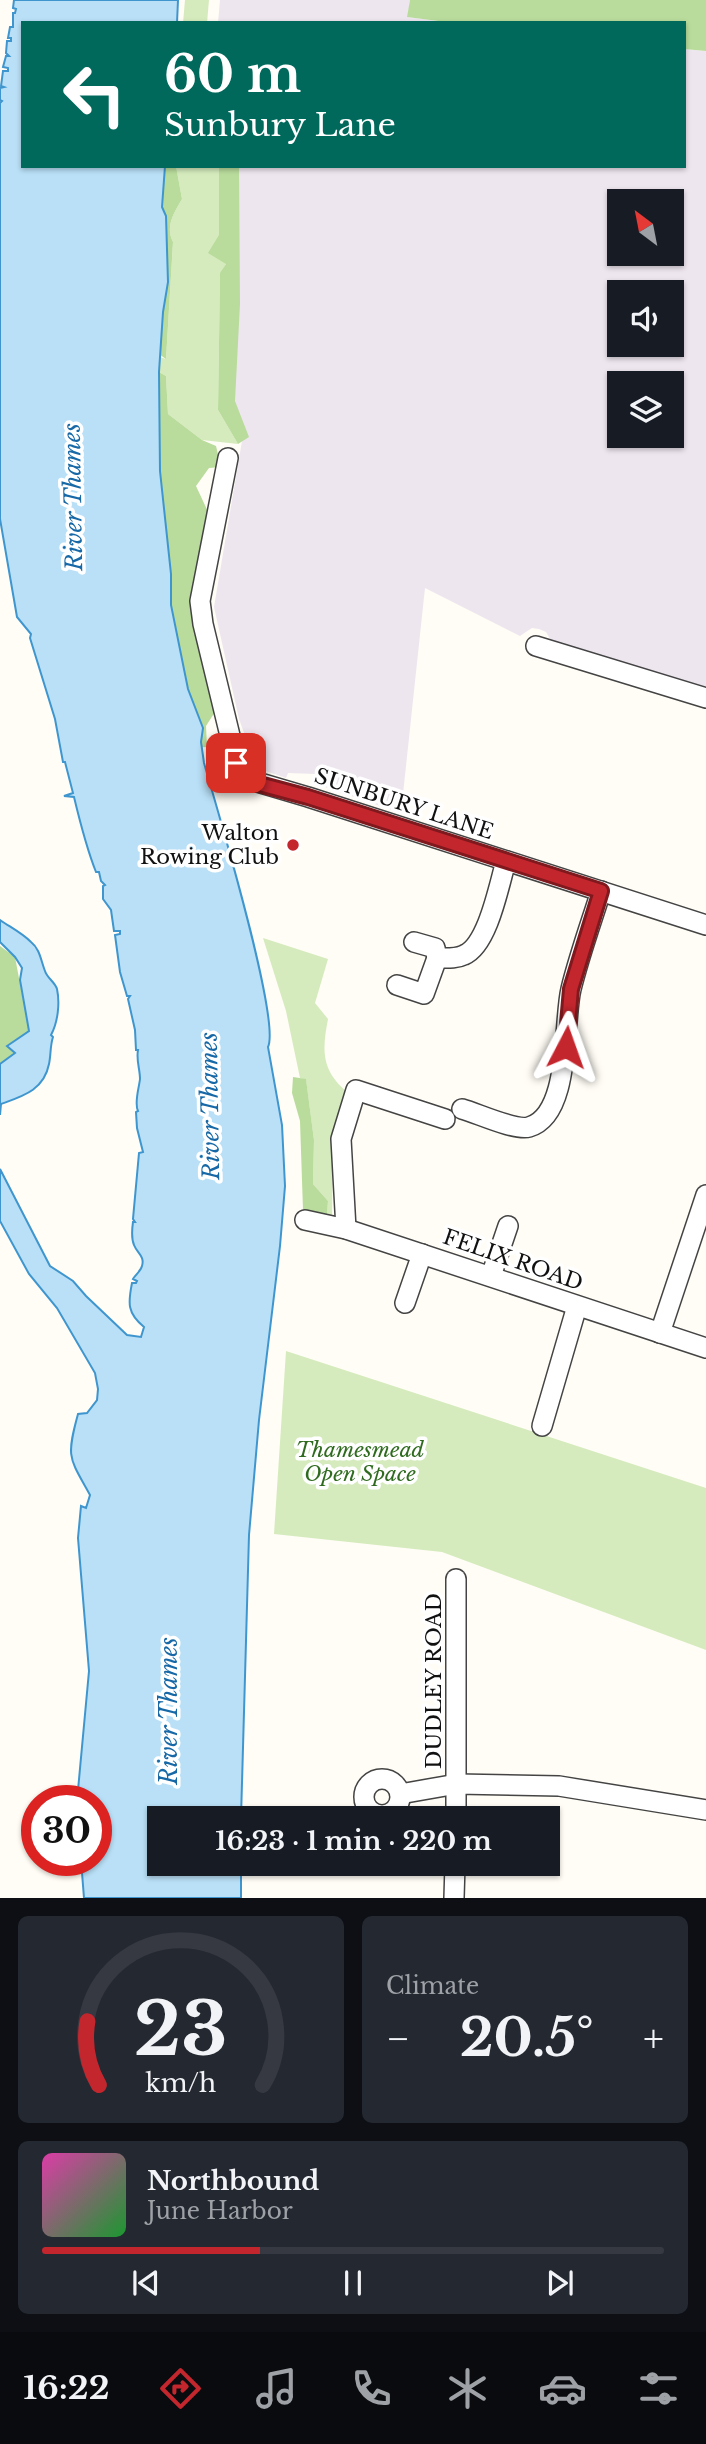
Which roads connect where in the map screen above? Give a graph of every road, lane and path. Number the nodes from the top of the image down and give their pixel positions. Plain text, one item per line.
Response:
1 (228, 458) dead end
2 (536, 646) dead end
3 (706, 698) edge
4 (506, 861) junction
5 (601, 891) junction
6 (706, 925) edge
7 (414, 942) dead end
8 (437, 958) junction
9 (397, 985) dead end
10 (706, 1195) edge
11 (305, 1220) dead end
12 (508, 1226) dead end
13 (346, 1229) junction
14 (422, 1254) junction
15 (491, 1276) junction
16 (405, 1303) dead end
17 (577, 1306) junction
18 (660, 1333) junction
19 (706, 1348) edge
20 (542, 1426) dead end
21 (456, 1579) dead end
22 (457, 1784) junction
23 (400, 1794) dead end
24 (456, 1806) edge
25 (706, 1810) edge
26 (455, 1876) edge
27 (454, 1898) edge

1 - 4 street, SUNBURY LANE
2 - 3 street
4 - 5 street, SUNBURY LANE
4 - 8 street
5 - 6 street, SUNBURY LANE
5 - 13 street
7 - 8 street
8 - 9 street
10 - 18 street
11 - 13 street, FELIX ROAD
12 - 15 street
13 - 14 street, FELIX ROAD
14 - 15 street, FELIX ROAD
14 - 16 street
15 - 17 street, FELIX ROAD
17 - 18 street, FELIX ROAD
17 - 20 street
18 - 19 street, FELIX ROAD
21 - 22 street, DUDLEY ROAD
22 - 23 street
22 - 24 street, DUDLEY ROAD
22 - 25 street, DUDLEY ROAD
26 - 27 street

